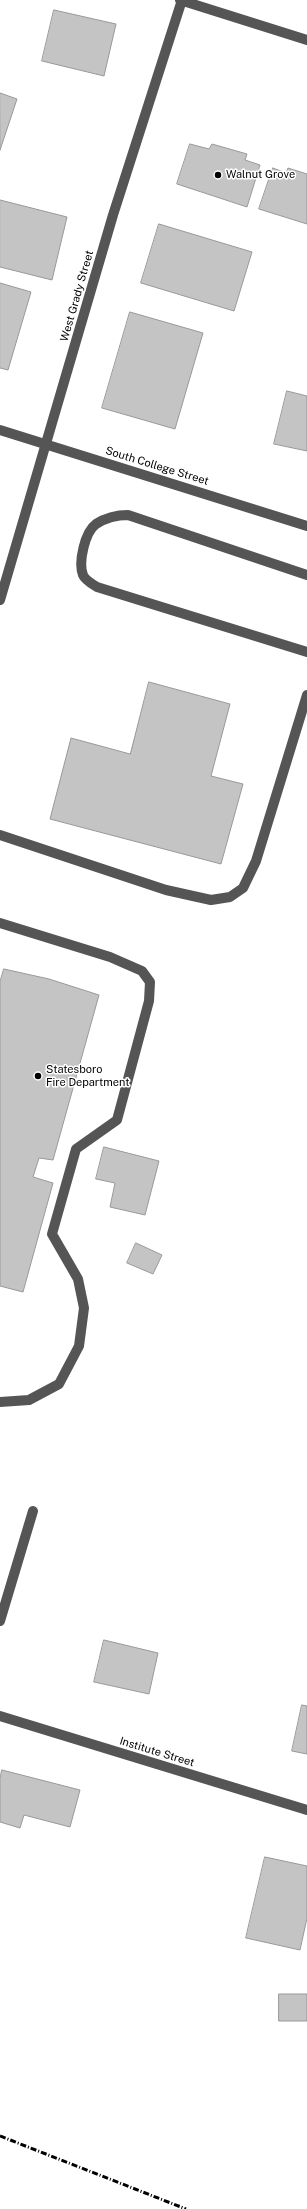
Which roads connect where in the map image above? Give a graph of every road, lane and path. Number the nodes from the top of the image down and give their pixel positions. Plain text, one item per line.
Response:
1 (181, 0) edge
2 (307, 40) edge
3 (0, 430) edge
4 (47, 445) junction
5 (307, 526) edge
6 (307, 575) edge
7 (0, 600) edge
8 (307, 652) edge
9 (307, 695) edge
10 (0, 835) edge
11 (0, 922) edge
12 (0, 1402) edge
13 (33, 1511) dead end
14 (0, 1621) edge
15 (0, 1716) edge
16 (307, 1810) edge

1 - 2 street
1 - 4 street, West Grady Street
3 - 4 street, South College Street
4 - 5 street, South College Street
4 - 7 street, West Grady Street
6 - 8 street
9 - 10 street
11 - 12 street
13 - 14 street
15 - 16 street, Institute Street

